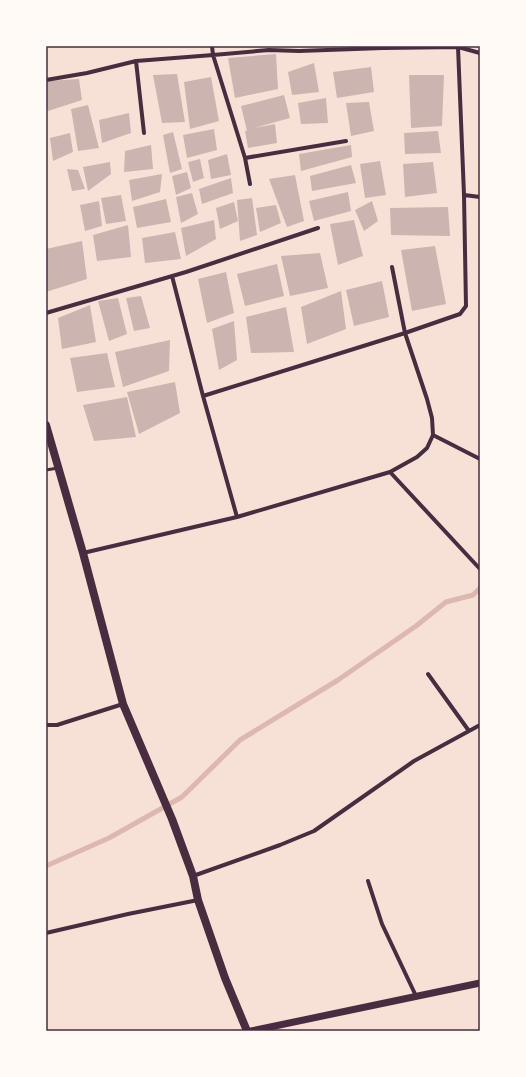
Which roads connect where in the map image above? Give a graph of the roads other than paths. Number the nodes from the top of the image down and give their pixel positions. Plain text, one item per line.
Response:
1 (212, 46) edge
2 (458, 47) junction
3 (480, 52) edge
4 (213, 55) junction
5 (136, 61) junction
6 (46, 80) edge
7 (144, 133) dead end
8 (346, 141) dead end
9 (245, 158) junction
10 (250, 184) dead end
11 (464, 195) junction
12 (480, 197) edge
13 (318, 228) dead end
14 (392, 267) dead end
15 (172, 276) junction
16 (46, 313) edge
17 (405, 333) junction
18 (203, 396) junction
19 (46, 425) edge
20 (433, 435) junction
21 (480, 459) edge
22 (58, 468) junction
23 (46, 470) edge
24 (390, 472) junction
25 (237, 517) junction
26 (83, 553) junction
27 (480, 569) edge
28 (428, 674) dead end
29 (123, 704) junction
30 (46, 725) edge
31 (480, 725) edge
32 (469, 731) junction
33 (193, 876) junction
34 (368, 881) dead end
35 (198, 900) junction
36 (46, 933) edge
37 (480, 983) edge
38 (416, 996) junction
39 (247, 1031) edge
40 (251, 1031) edge

1 - 4 street
2 - 3 street
2 - 4 street
2 - 11 street
4 - 5 street
4 - 9 street
5 - 6 street
5 - 7 street
8 - 9 street
9 - 10 street
11 - 12 street
11 - 17 street
13 - 15 street
14 - 17 street
15 - 16 street
15 - 18 street
17 - 18 street
17 - 20 street
18 - 25 street
19 - 22 main road
20 - 21 street
20 - 24 street
22 - 23 lane
22 - 26 main road
24 - 25 street
24 - 27 street
25 - 26 street
26 - 29 main road
28 - 32 street
29 - 30 street
29 - 33 main road
31 - 32 street
32 - 33 street
33 - 35 main road
34 - 38 street
35 - 36 street
35 - 39 main road
37 - 38 street
38 - 40 street

